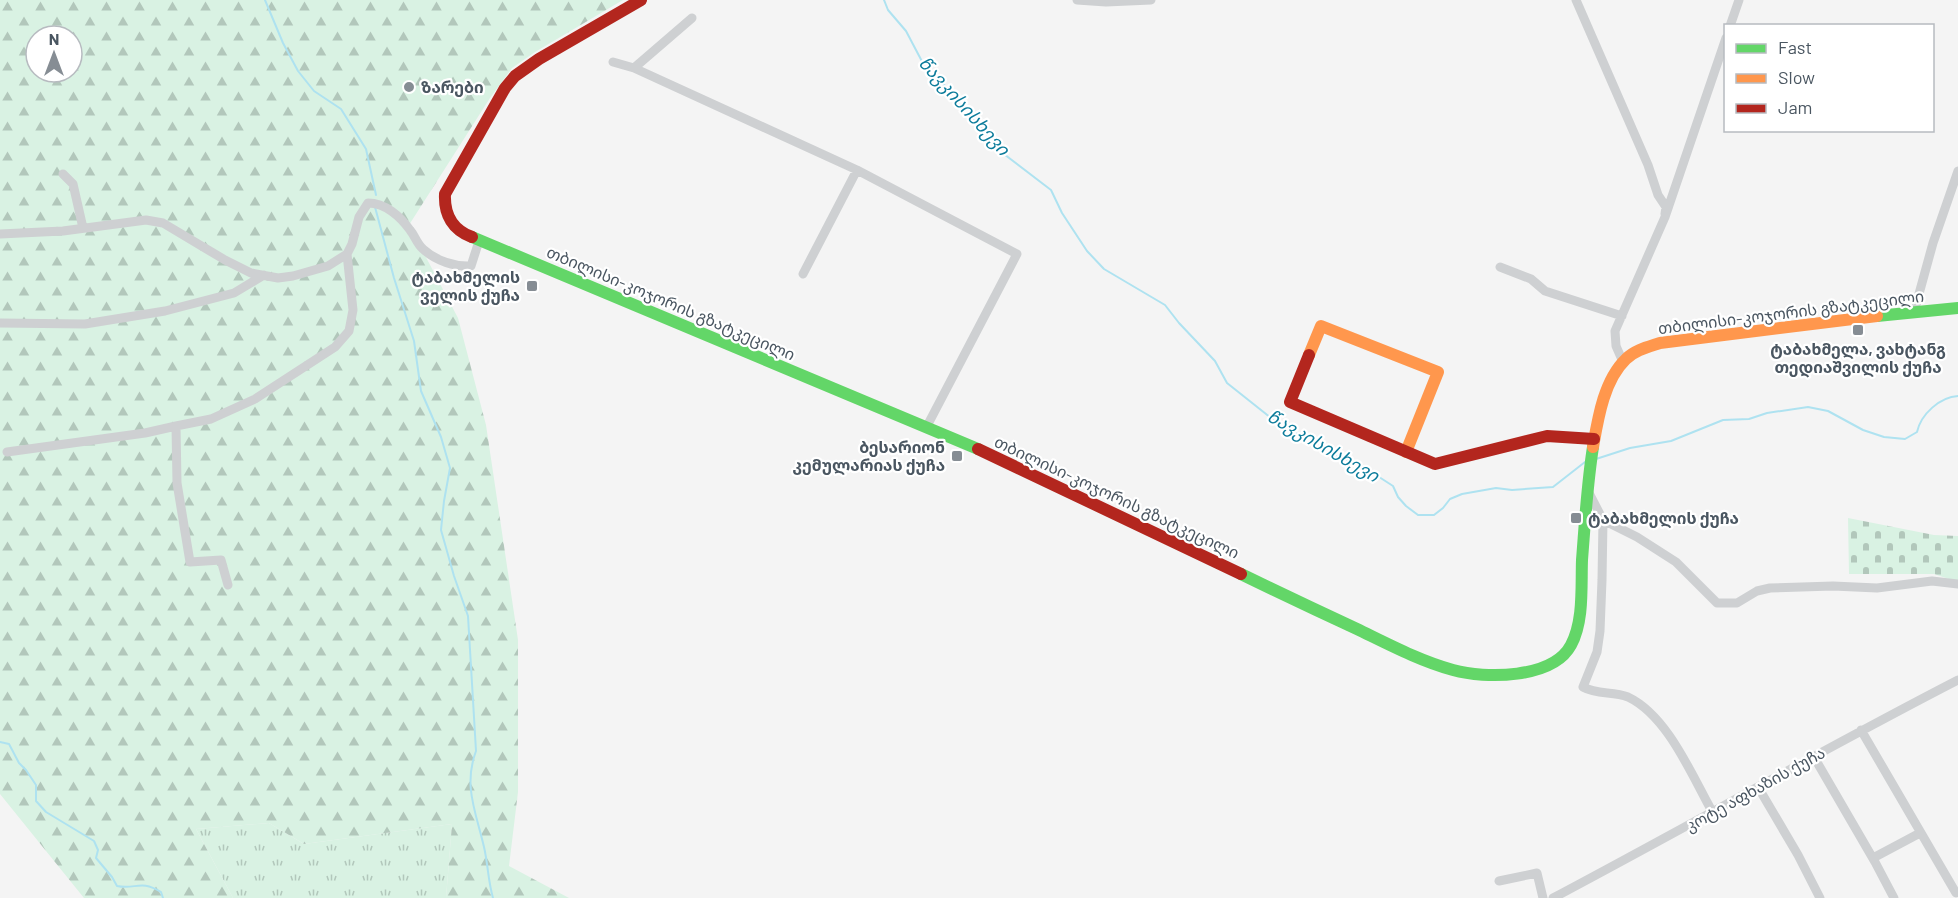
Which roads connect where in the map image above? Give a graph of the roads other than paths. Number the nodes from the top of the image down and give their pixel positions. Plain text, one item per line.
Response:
1 (641, 0) edge
2 (1077, 0) edge
3 (1151, 0) edge
4 (1576, 0) edge
5 (1738, 0) edge
6 (692, 18) dead end
7 (1731, 24) edge
8 (1724, 41) edge
9 (613, 62) dead end
10 (634, 68) junction
11 (857, 171) junction
12 (1958, 171) edge
13 (63, 174) dead end
14 (1665, 217) junction
15 (83, 228) junction
16 (0, 234) edge
17 (479, 241) junction
18 (347, 254) junction
19 (1500, 267) dead end
20 (803, 274) dead end
21 (264, 275) junction
22 (1958, 308) edge
23 (1914, 312) junction
24 (1622, 316) junction
25 (0, 323) edge
26 (1623, 362) junction
27 (176, 426) junction
28 (926, 428) junction
29 (1594, 439) junction
30 (7, 452) dead end
31 (1406, 452) junction
32 (1588, 491) junction
33 (1603, 520) junction
34 (1958, 584) edge
35 (228, 585) dead end
36 (1958, 680) edge
37 (1861, 730) junction
38 (1814, 757) junction
39 (1758, 787) junction
40 (1713, 813) junction
41 (1920, 833) junction
42 (1873, 858) junction
43 (1499, 881) dead end
44 (1956, 893) dead end
45 (1544, 898) edge
46 (1553, 898) edge
47 (1820, 898) edge
48 (1894, 898) edge

1 - 17 main road, თბილისი-კოჯორის გზატკეცილი
2 - 3 street
4 - 14 street
5 - 7 street
6 - 10 street
8 - 14 street
9 - 10 street
10 - 11 street
11 - 20 street
11 - 28 street
12 - 23 street
13 - 15 street
14 - 24 street
15 - 16 street
15 - 21 street
17 - 18 street
17 - 28 main road, თბილისი-კოჯორის გზატკეცილი
18 - 21 street
18 - 27 street
19 - 24 street
21 - 25 street
22 - 23 main road, თბილისი-კოჯორის გზატკეცილი
23 - 26 main road, თბილისი-კოჯორის გზატკეცილი
24 - 26 street
26 - 29 main road, თბილისი-კოჯორის გზატკეცილი
27 - 30 street
27 - 35 street
28 - 32 main road, თბილისი-კოჯორის გზატკეცილი
29 - 31 main road
29 - 32 main road, თბილისი-კოჯორის გზატკეცილი
31 - 31 main road
32 - 33 street
33 - 34 street
33 - 40 street
36 - 37 street, კოტე აფხაზის ქუჩა
37 - 38 street, კოტე აფხაზის ქუჩა
37 - 41 street
38 - 39 street, კოტე აფხაზის ქუჩა
38 - 42 street
39 - 40 street, კოტე აფხაზის ქუჩა
39 - 47 street
40 - 46 street, კოტე აფხაზის ქუჩა
41 - 42 street
41 - 44 street
42 - 48 street
43 - 45 street

